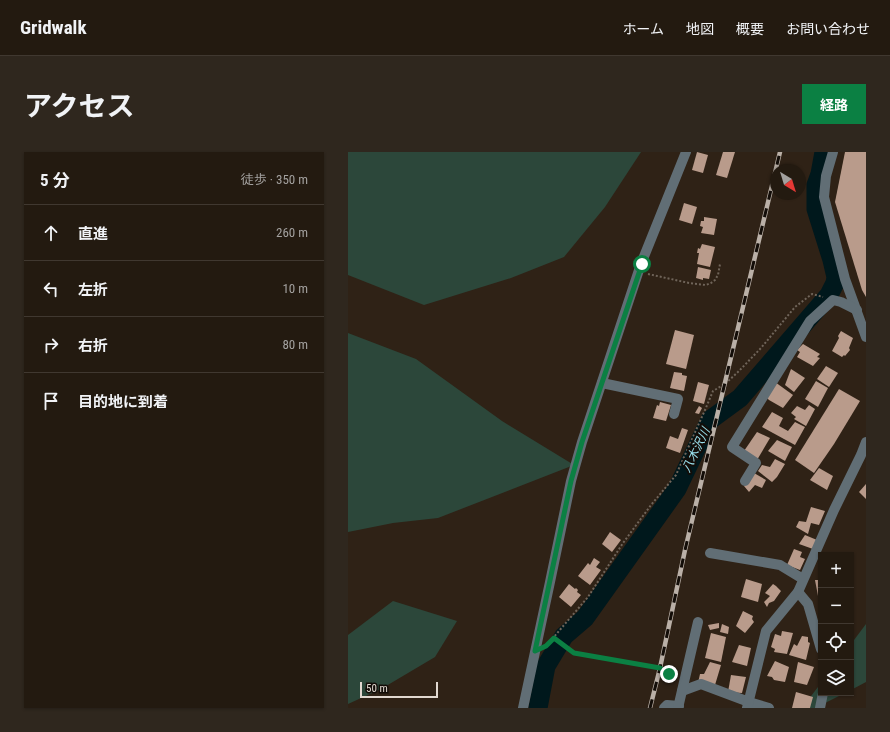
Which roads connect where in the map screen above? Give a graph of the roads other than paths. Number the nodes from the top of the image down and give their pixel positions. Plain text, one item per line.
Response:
1 (686, 152) edge
2 (833, 152) edge
3 (857, 310) junction
4 (866, 337) edge
5 (602, 383) junction
6 (674, 414) dead end
7 (866, 442) edge
8 (745, 481) dead end
9 (710, 553) dead end
10 (803, 579) junction
11 (798, 592) junction
12 (698, 622) dead end
13 (818, 639) edge
14 (682, 691) junction
15 (822, 696) edge
16 (748, 705) edge
17 (679, 707) edge
18 (523, 708) edge
19 (664, 708) edge
20 (769, 708) edge
21 (820, 708) edge

1 - 5 street
2 - 3 street
3 - 4 street
3 - 8 street
5 - 6 street
5 - 18 street
7 - 10 street
9 - 10 street
10 - 11 street
11 - 13 street
11 - 16 street
12 - 14 street
14 - 16 street
14 - 17 street
15 - 21 street
16 - 20 street
17 - 19 street

